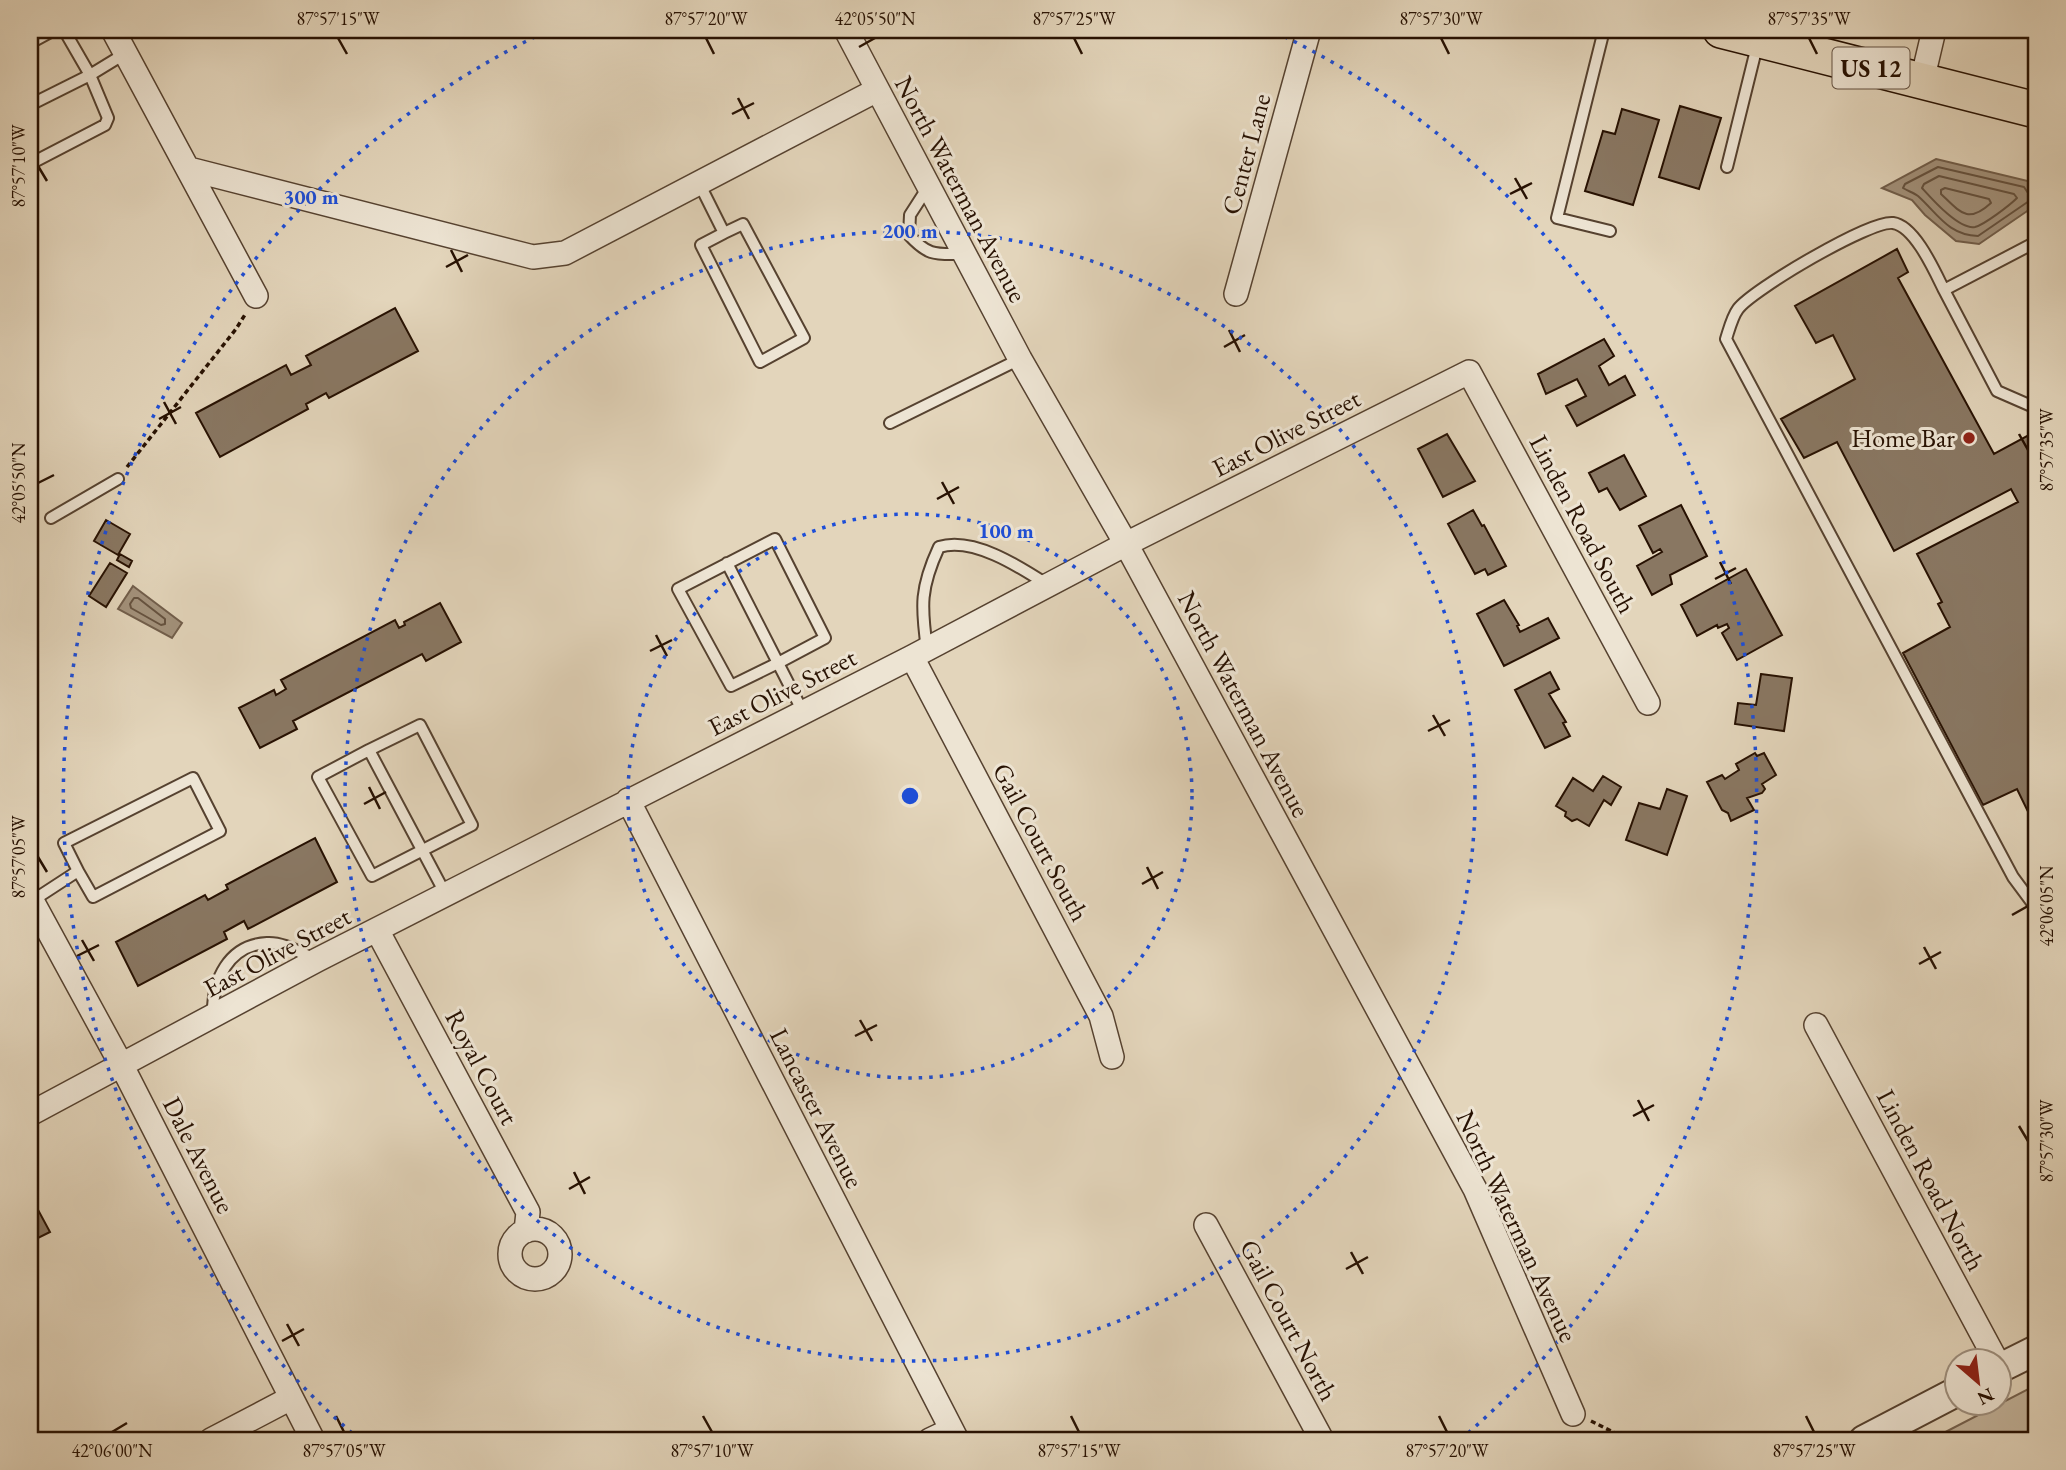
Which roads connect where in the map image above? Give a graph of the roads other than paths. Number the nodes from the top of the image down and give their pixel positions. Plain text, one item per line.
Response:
1 (54, 30) edge
2 (64, 30) edge
3 (113, 30) edge
4 (846, 30) edge
5 (1309, 30) edge
6 (1604, 30) edge
7 (1721, 30) edge
8 (1934, 30) edge
9 (1758, 39) junction
10 (30, 43) edge
11 (126, 53) junction
12 (90, 75) junction
13 (1922, 81) junction
14 (877, 90) junction
15 (30, 105) edge
16 (2036, 110) edge
17 (30, 164) edge
18 (1727, 167) dead end
19 (189, 169) junction
20 (699, 183) junction
21 (928, 187) junction
22 (1610, 231) dead end
23 (724, 233) junction
24 (2036, 242) edge
25 (964, 254) junction
26 (1944, 290) junction
27 (1236, 294) dead end
28 (256, 296) road end
29 (1020, 359) junction
30 (1469, 372) joint
31 (2036, 408) edge
32 (890, 423) dead end
33 (118, 479) road end
34 (51, 518) dead end
35 (1126, 544) junction
36 (727, 563) junction
37 (1048, 585) junction
38 (920, 653) junction
39 (778, 663) junction
40 (1648, 703) dead end
41 (803, 712) junction
42 (369, 750) junction
43 (628, 800) junction
44 (423, 851) junction
45 (78, 871) junction
46 (446, 895) junction
47 (31, 899) edge
48 (2036, 908) edge
49 (377, 930) junction
50 (317, 960) junction
51 (213, 1018) junction
52 (1816, 1025) dead end
53 (1112, 1057) dead end
54 (122, 1066) junction
55 (30, 1114) edge
56 (1206, 1225) dead end
57 (526, 1231) dead end
58 (1989, 1348) edge
59 (2036, 1350) edge
60 (2014, 1360) edge
61 (291, 1398) junction
62 (1944, 1398) edge
63 (1573, 1414) road end
64 (946, 1437) edge
65 (211, 1440) edge
66 (313, 1440) edge
67 (1322, 1440) edge
68 (1864, 1440) edge

1 - 10 lane
2 - 12 lane
3 - 11 street
4 - 14 street, North Waterman Avenue
5 - 27 street, Center Lane
6 - 22 lane
7 - 9 main road, US 12
8 - 13 street
9 - 13 main road, US 12
9 - 18 lane
11 - 12 lane
11 - 19 street
12 - 15 lane
12 - 17 lane
13 - 16 main road, US 12
14 - 20 street
14 - 21 street, North Waterman Avenue
19 - 20 street
19 - 28 street
20 - 23 lane
21 - 25 street, North Waterman Avenue
21 - 25 lane
23 - 23 lane
24 - 26 lane
25 - 29 street, North Waterman Avenue
26 - 31 lane
26 - 48 lane
29 - 32 lane
29 - 35 street, North Waterman Avenue
30 - 35 street, East Olive Street
30 - 40 street, Linden Road South
33 - 34 lane
35 - 37 street, East Olive Street
35 - 63 street, North Waterman Avenue
36 - 39 lane
36 - 39 lane
36 - 39 lane
37 - 38 street, East Olive Street
37 - 38 lane
38 - 41 street, East Olive Street
38 - 53 street, Gail Court South
39 - 41 lane
41 - 43 street, East Olive Street
42 - 44 lane
42 - 44 lane
42 - 44 lane
43 - 46 street, East Olive Street
43 - 64 street, Lancaster Avenue
44 - 46 lane
45 - 45 lane
45 - 47 lane
46 - 49 street, East Olive Street
47 - 54 street, Dale Avenue
49 - 50 street, East Olive Street
49 - 57 street, Royal Court
50 - 51 street, East Olive Street
50 - 51 lane
51 - 54 street, East Olive Street
52 - 58 street, Linden Road North
54 - 55 street, East Olive Street
54 - 61 street, Dale Avenue
56 - 67 street, Gail Court North
59 - 60 street
61 - 65 street
61 - 66 street, Dale Avenue
62 - 68 street

